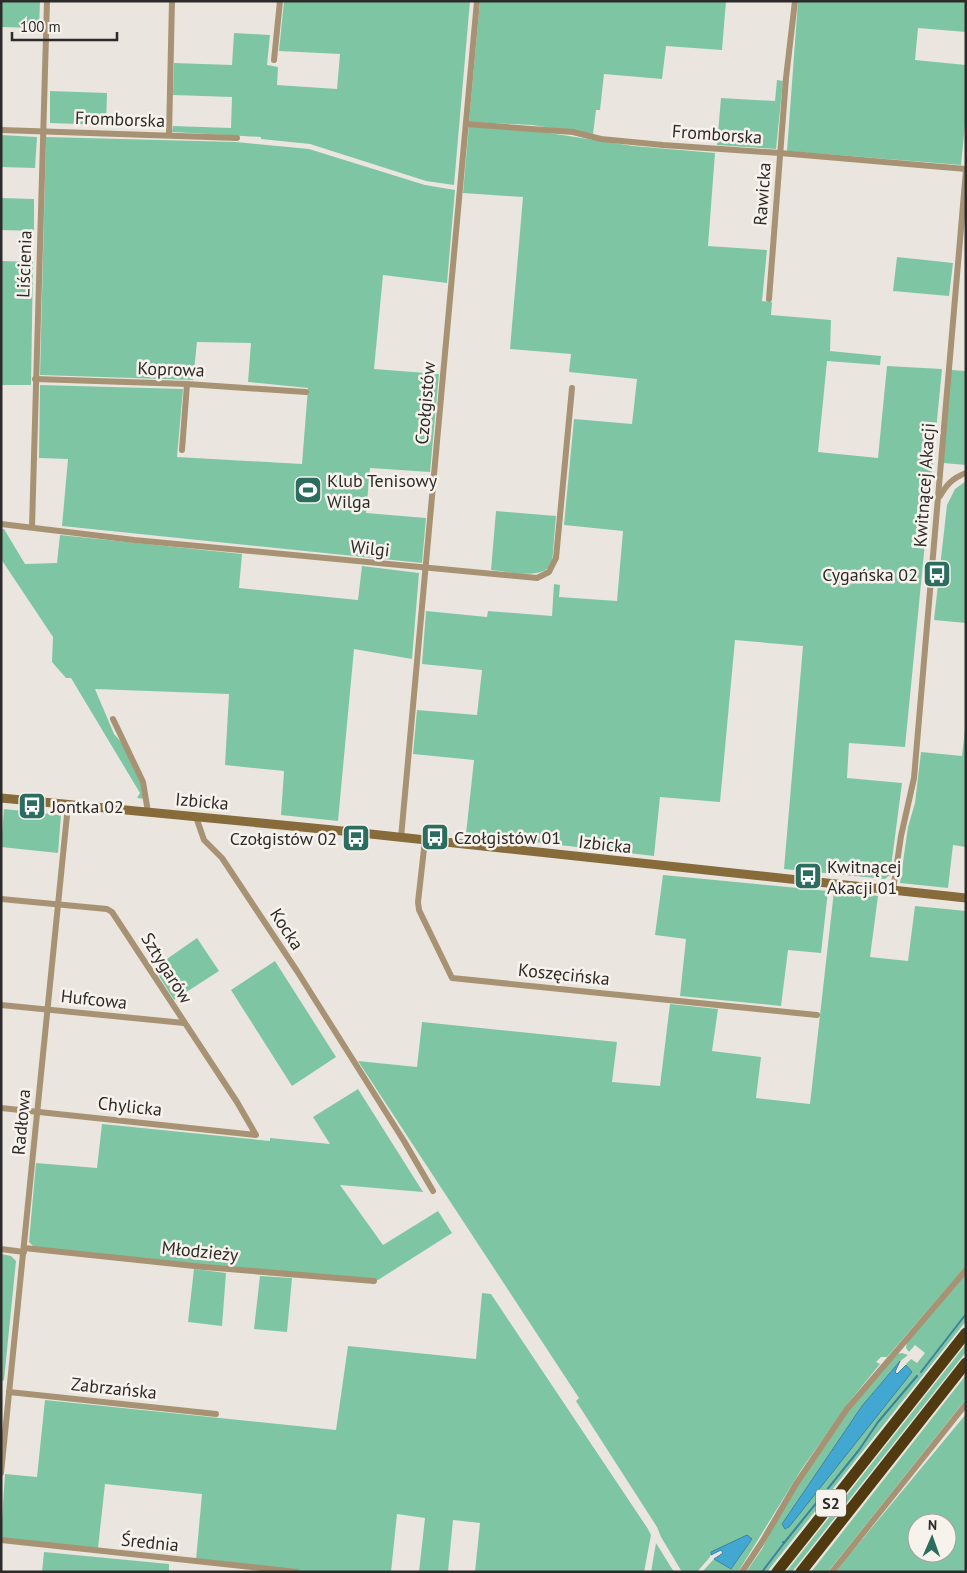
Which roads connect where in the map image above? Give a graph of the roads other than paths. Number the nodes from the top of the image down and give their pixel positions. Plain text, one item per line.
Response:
1 (47, 1) edge
2 (172, 1) edge
3 (280, 1) edge
4 (477, 1) edge
5 (795, 1) edge
6 (274, 60) dead end
7 (466, 124) junction
8 (1, 130) edge
9 (44, 131) junction
10 (169, 135) junction
11 (237, 138) dead end
12 (780, 153) junction
13 (966, 170) edge
14 (769, 299) dead end
15 (35, 380) junction
16 (187, 384) junction
17 (572, 388) dead end
18 (306, 392) dead end
19 (182, 450) dead end
20 (966, 473) edge
21 (940, 497) junction
22 (1, 524) edge
23 (32, 527) junction
24 (424, 568) junction
25 (113, 719) dead end
26 (1, 798) edge
27 (68, 805) junction
28 (148, 812) junction
29 (196, 817) junction
30 (401, 838) junction
31 (426, 840) junction
32 (893, 890) junction
33 (966, 898) edge
34 (1, 899) edge
35 (58, 904) junction
36 (1, 1005) edge
37 (47, 1010) junction
38 (817, 1015) dead end
39 (184, 1023) junction
40 (1, 1108) edge
41 (37, 1112) junction
42 (256, 1135) joint
43 (433, 1191) dead end
44 (1, 1250) edge
45 (24, 1250) junction
46 (966, 1270) edge
47 (374, 1281) dead end
48 (966, 1333) edge
49 (966, 1363) edge
50 (9, 1392) junction
51 (966, 1404) edge
52 (216, 1414) dead end
53 (1, 1473) edge
54 (1, 1540) edge
55 (296, 1572) edge
56 (742, 1572) edge
57 (777, 1572) edge
58 (802, 1572) edge
59 (832, 1572) edge

1 - 9 street, Liścienia
2 - 10 street
3 - 6 street
4 - 7 street, Czołgistów
5 - 12 street, Rawicka
7 - 12 street, Fromborska
7 - 24 street, Czołgistów
8 - 9 street, Fromborska
9 - 10 street, Fromborska
9 - 15 street, Liścienia
10 - 11 street, Fromborska
12 - 13 street, Fromborska
12 - 14 street, Rawicka
13 - 21 street, Kwitnącej Akacji
15 - 16 street, Koprowa
15 - 23 street, Liścienia
16 - 18 street, Koprowa
16 - 19 street
17 - 24 street, Wilgi
20 - 21 street
21 - 32 street, Kwitnącej Akacji
22 - 23 street, Wilgi
23 - 24 street, Wilgi
24 - 30 street, Czołgistów
25 - 28 street
26 - 27 street, Izbicka
27 - 28 street, Izbicka
27 - 35 street, Radłowa
28 - 29 street, Izbicka
29 - 30 street, Izbicka
29 - 43 street, Kocka
30 - 31 street, Izbicka
31 - 32 street, Izbicka
31 - 38 street, Koszęcińska
32 - 33 street, Izbicka
34 - 35 street, Sztygarów
35 - 37 street, Radłowa
35 - 39 street, Sztygarów
36 - 37 street, Hufcowa
37 - 39 street, Hufcowa
37 - 41 street, Radłowa
39 - 42 street, Sztygarów
40 - 41 street, Chylicka
41 - 42 street, Chylicka
41 - 45 street, Radłowa
44 - 45 street, Młodzieży
45 - 47 street, Młodzieży
45 - 50 street, Radłowa
46 - 56 street
48 - 57 highway, S2
49 - 58 highway, S2
50 - 52 street, Zabrzańska
50 - 53 street, Radłowa
51 - 59 street
54 - 55 street, Średnia

